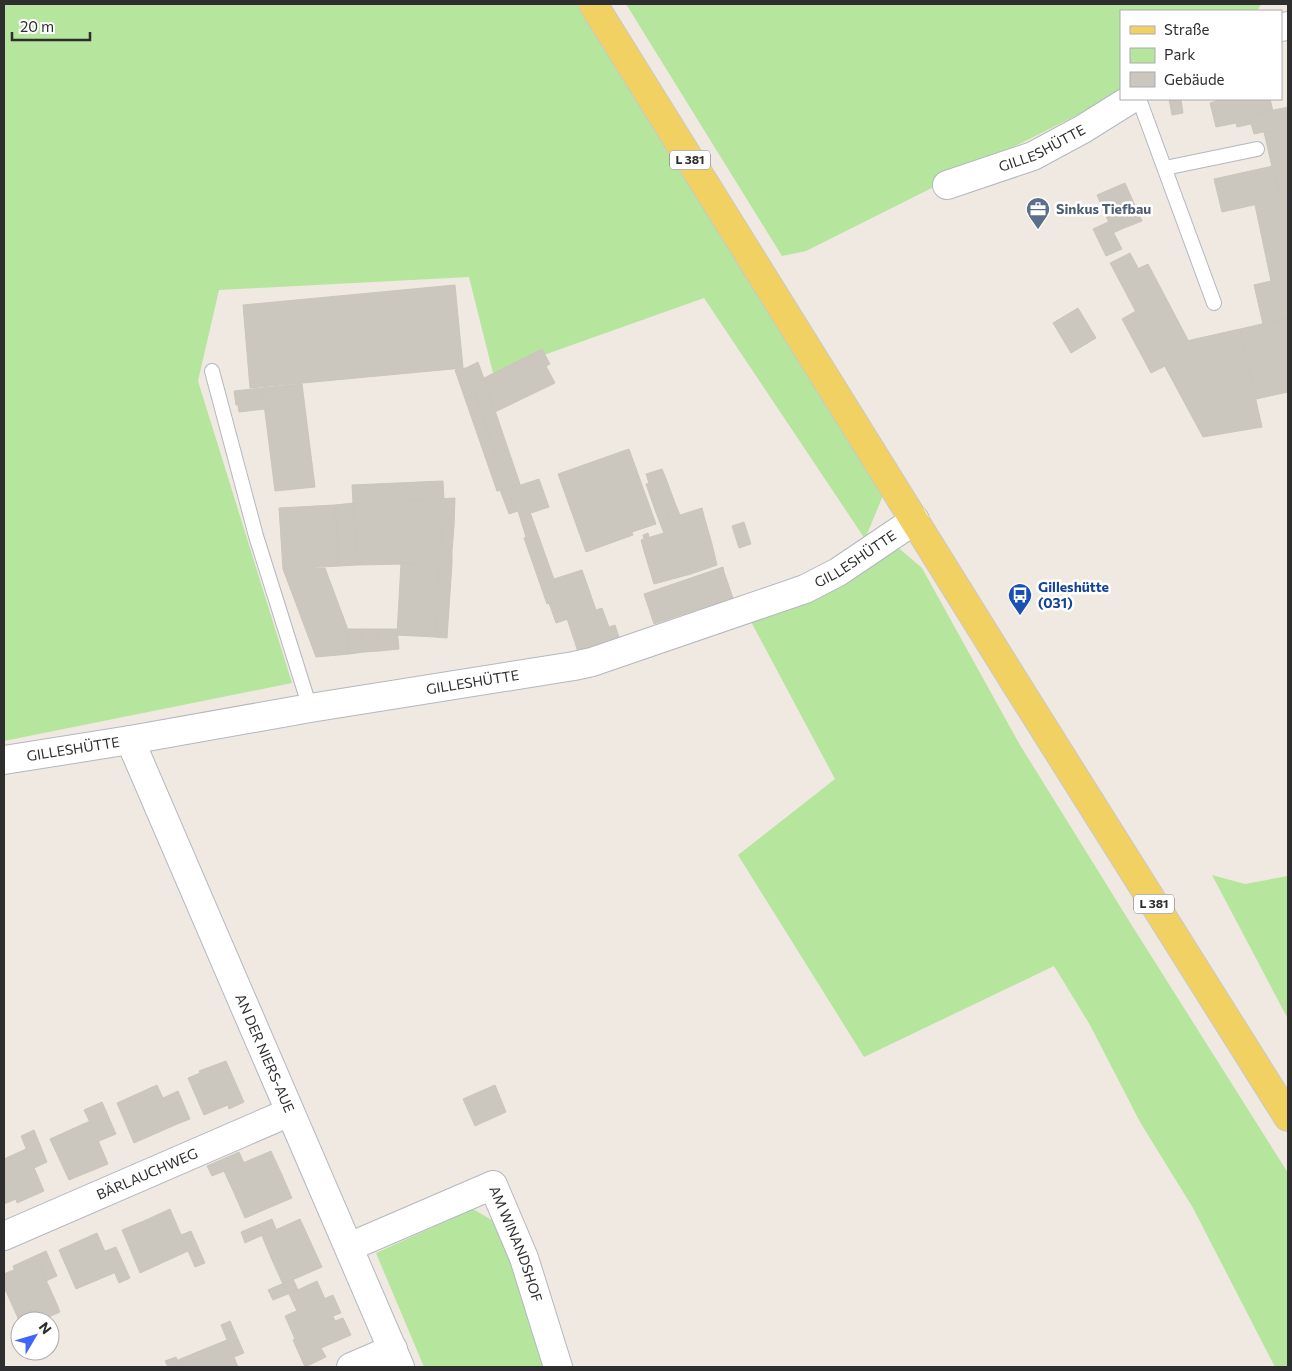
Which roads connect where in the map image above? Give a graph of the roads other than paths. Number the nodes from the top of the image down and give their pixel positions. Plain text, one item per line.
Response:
1 (594, 4) edge
2 (1129, 100) edge
3 (1139, 100) edge
4 (1258, 149) dead end
5 (1165, 168) junction
6 (947, 185) dead end
7 (1214, 303) dead end
8 (212, 371) dead end
9 (915, 520) junction
10 (310, 708) junction
11 (130, 740) junction
12 (4, 760) edge
13 (290, 1112) junction
14 (1288, 1117) edge
15 (4, 1236) edge
16 (349, 1246) junction
17 (396, 1358) edge
18 (351, 1367) edge
19 (558, 1367) edge

1 - 9 main road, L 381
2 - 6 street, GILLESHÜTTE
3 - 5 lane
4 - 5 lane
5 - 7 lane
8 - 10 lane
9 - 10 street, GILLESHÜTTE
9 - 14 main road, L 381
10 - 11 street, GILLESHÜTTE
11 - 12 street, GILLESHÜTTE
11 - 13 street, AN DER NIERS-AUE
13 - 15 street, BÄRLAUCHWEG
13 - 16 street, AN DER NIERS-AUE
16 - 17 street, AN DER NIERS-AUE
16 - 19 street, AM WINANDSHOF
17 - 18 street

